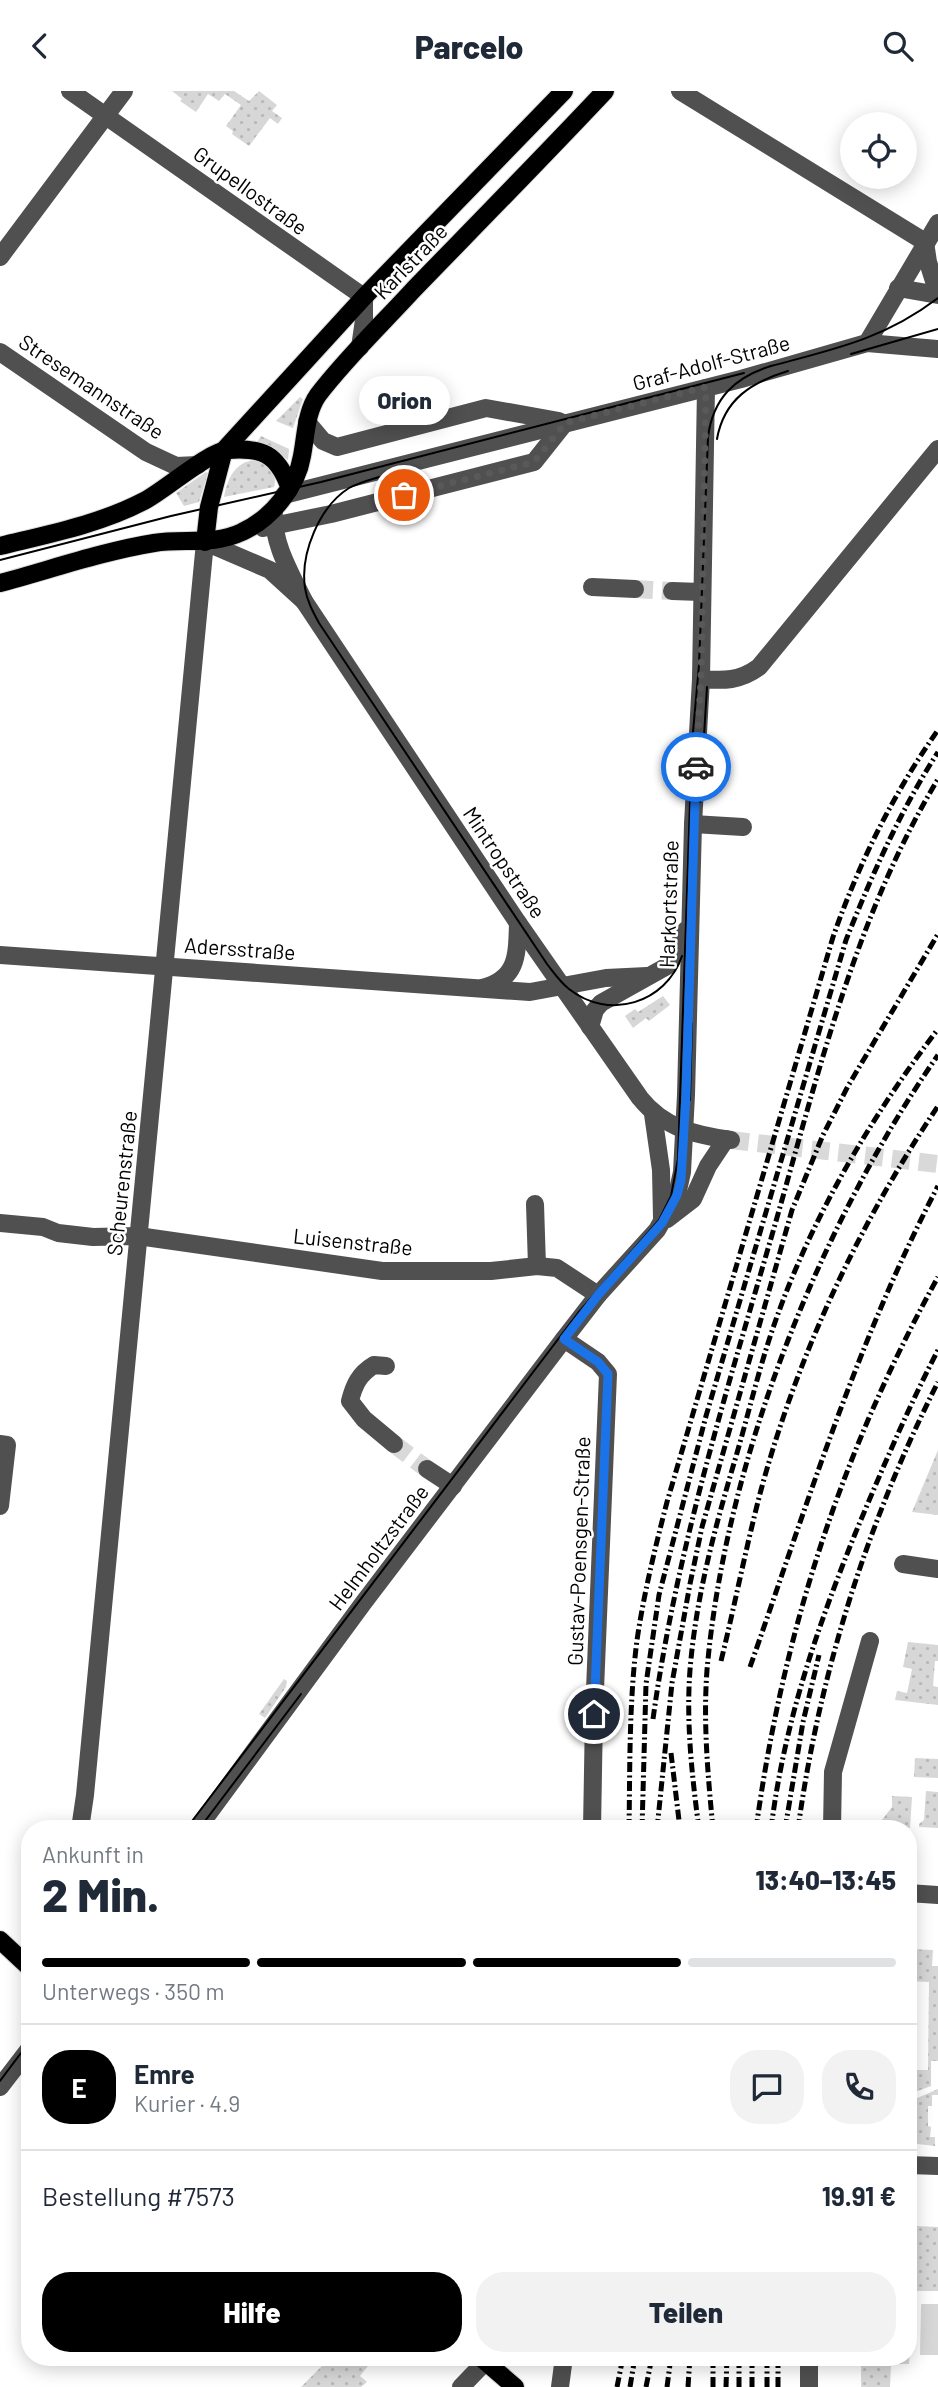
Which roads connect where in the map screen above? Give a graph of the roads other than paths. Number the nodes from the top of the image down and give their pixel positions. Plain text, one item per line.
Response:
1 (71, 91) edge
2 (124, 91) edge
3 (564, 91) edge
4 (605, 91) edge
5 (680, 91) edge
6 (106, 116) junction
7 (938, 223) edge
8 (925, 242) junction
9 (0, 257) edge
10 (898, 288) junction
11 (938, 295) edge
12 (364, 297) junction
13 (867, 343) junction
14 (360, 347) junction
15 (938, 349) edge
16 (0, 352) edge
17 (706, 387) junction
18 (307, 422) junction
19 (565, 423) junction
20 (938, 449) edge
21 (223, 450) junction
22 (198, 465) junction
23 (280, 504) junction
24 (205, 542) junction
25 (0, 546) edge
26 (257, 563) joint
27 (0, 583) edge
28 (592, 587) dead end
29 (635, 589) tunnel mouth
30 (672, 591) tunnel mouth
31 (701, 592) junction
32 (304, 601) junction
33 (701, 680) junction
34 (694, 824) junction
35 (743, 827) dead end
36 (691, 917) junction
37 (518, 923) junction
38 (0, 955) edge
39 (166, 965) junction
40 (647, 976) junction
41 (562, 986) junction
42 (476, 990) junction
43 (590, 1027) junction
44 (653, 1114) junction
45 (684, 1130) junction
46 (535, 1204) dead end
47 (0, 1223) edge
48 (662, 1223) junction
49 (138, 1236) junction
50 (537, 1266) junction
51 (598, 1295) junction
52 (564, 1339) junction
53 (386, 1366) dead end
54 (0, 1444) edge
55 (394, 1444) tunnel mouth
56 (427, 1469) tunnel mouth
57 (453, 1486) junction
58 (0, 1506) edge
59 (903, 1564) dead end
60 (938, 1569) edge
61 (870, 1641) dead end
62 (81, 1820) edge
63 (204, 1820) edge
64 (592, 1820) edge
65 (832, 1820) edge
66 (917, 1894) edge
67 (938, 1895) edge
68 (0, 1940) edge
69 (21, 1960) edge
70 (21, 2060) edge
71 (0, 2087) edge
72 (917, 2165) edge
73 (938, 2166) edge
74 (478, 2366) edge
75 (491, 2366) edge
76 (563, 2366) edge
77 (809, 2366) edge
78 (461, 2387) edge
79 (515, 2387) edge
80 (560, 2387) edge
81 (809, 2387) edge

1 - 6 street, Grupellostraße
2 - 6 street
3 - 12 main road, Karlstraße
4 - 14 main road, Karlstraße
5 - 8 street
6 - 9 street
6 - 12 street, Grupellostraße
7 - 8 street
8 - 10 street
8 - 11 street
10 - 11 street
10 - 13 street
12 - 14 street
12 - 21 main road, Karlstraße
13 - 15 street
13 - 17 street, Graf-Adolf-Straße
14 - 18 main road, Karlstraße
16 - 22 street, Stresemannstraße
17 - 19 street, Graf-Adolf-Straße
17 - 31 street, Harkortstraße
18 - 19 street, Graf-Adolf-Straße
18 - 23 main road, Karlstraße
19 - 23 street, Graf-Adolf-Straße
19 - 23 street, Graf-Adolf-Straße
20 - 33 street
21 - 22 main road
21 - 23 main road
21 - 24 main road
22 - 25 main road
23 - 24 main road, Graf-Adolf-Straße
23 - 32 street, Mintropstraße
24 - 26 street, Graf-Adolf-Straße
24 - 27 main road, Graf-Adolf-Straße
24 - 39 street, Scheurenstraße
26 - 32 street, Mintropstraße
28 - 29 street
30 - 31 street
31 - 33 street, Harkortstraße
32 - 37 street, Mintropstraße
33 - 34 street, Harkortstraße
34 - 35 street
34 - 36 street, Harkortstraße
36 - 40 street
36 - 45 street, Harkortstraße
37 - 41 street, Mintropstraße
37 - 42 street, Adersstraße
38 - 39 street, Adersstraße
39 - 42 street, Adersstraße
39 - 49 street, Scheurenstraße
40 - 41 street, Adersstraße
40 - 43 street
41 - 42 street, Adersstraße
41 - 43 street, Mintropstraße
43 - 44 street, Mintropstraße
44 - 45 street, Mintropstraße
44 - 48 street
45 - 48 street
45 - 48 street, Mintropstraße
46 - 50 street
47 - 49 street, Luisenstraße
48 - 51 street
49 - 50 street, Luisenstraße
49 - 62 street, Scheurenstraße
50 - 51 street, Luisenstraße
51 - 52 street, Helmholtzstraße
52 - 57 street, Helmholtzstraße
52 - 64 street, Gustav-Poensgen-Straße
53 - 55 street
54 - 58 street
56 - 57 street
57 - 63 street, Helmholtzstraße
59 - 60 street
61 - 65 street
66 - 67 street
68 - 69 main road
70 - 71 street
72 - 73 street
74 - 78 street
75 - 79 main road
76 - 80 street
77 - 81 street

